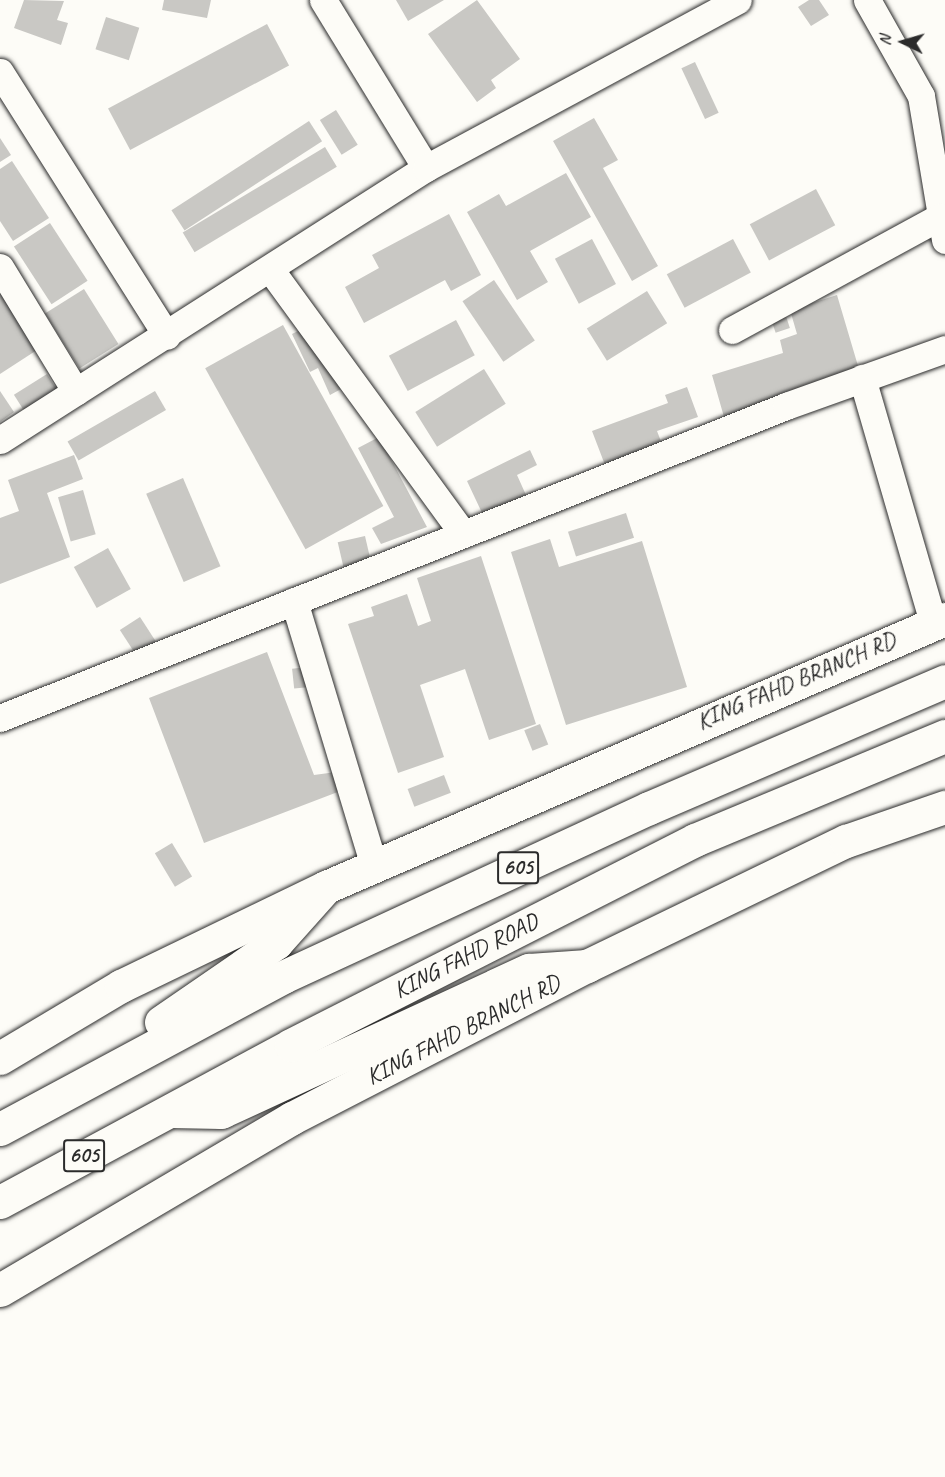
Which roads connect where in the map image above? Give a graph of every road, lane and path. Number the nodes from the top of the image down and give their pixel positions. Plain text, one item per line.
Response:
1 (322, 0) edge
2 (738, 0) edge
3 (867, 0) edge
4 (0, 72) edge
5 (426, 168) junction
6 (942, 228) edge
7 (0, 267) edge
8 (270, 269) junction
9 (732, 330) dead end
10 (167, 336) junction
11 (945, 349) edge
12 (862, 378) junction
13 (76, 392) junction
14 (0, 440) edge
15 (463, 534) junction
16 (294, 601) junction
17 (939, 621) edge
18 (945, 681) edge
19 (0, 718) edge
20 (945, 736) edge
21 (945, 807) edge
22 (374, 866) junction
23 (326, 887) junction
24 (587, 966) junction
25 (0, 1058) edge
26 (101, 1075) junction
27 (169, 1111) junction
28 (0, 1129) edge
29 (0, 1202) edge
30 (0, 1290) edge

1 - 5 street
2 - 5 street
3 - 6 street
4 - 10 street
5 - 8 street
6 - 9 street
7 - 13 street
8 - 10 street
8 - 15 street
10 - 13 street
11 - 12 street
12 - 15 street
12 - 17 street
13 - 14 street
15 - 16 street
16 - 19 street
16 - 22 street
17 - 22 main road, KING FAHD BRANCH RD
18 - 26 main road, 605
20 - 27 main road, KING FAHD ROAD / 605
21 - 24 main road, KING FAHD BRANCH RD
22 - 23 main road, KING FAHD BRANCH RD
23 - 25 main road, KING FAHD BRANCH RD
23 - 26 main road
24 - 27 main road
24 - 30 main road, KING FAHD BRANCH RD
26 - 28 main road, 605
27 - 29 main road, KING FAHD ROAD / 605

